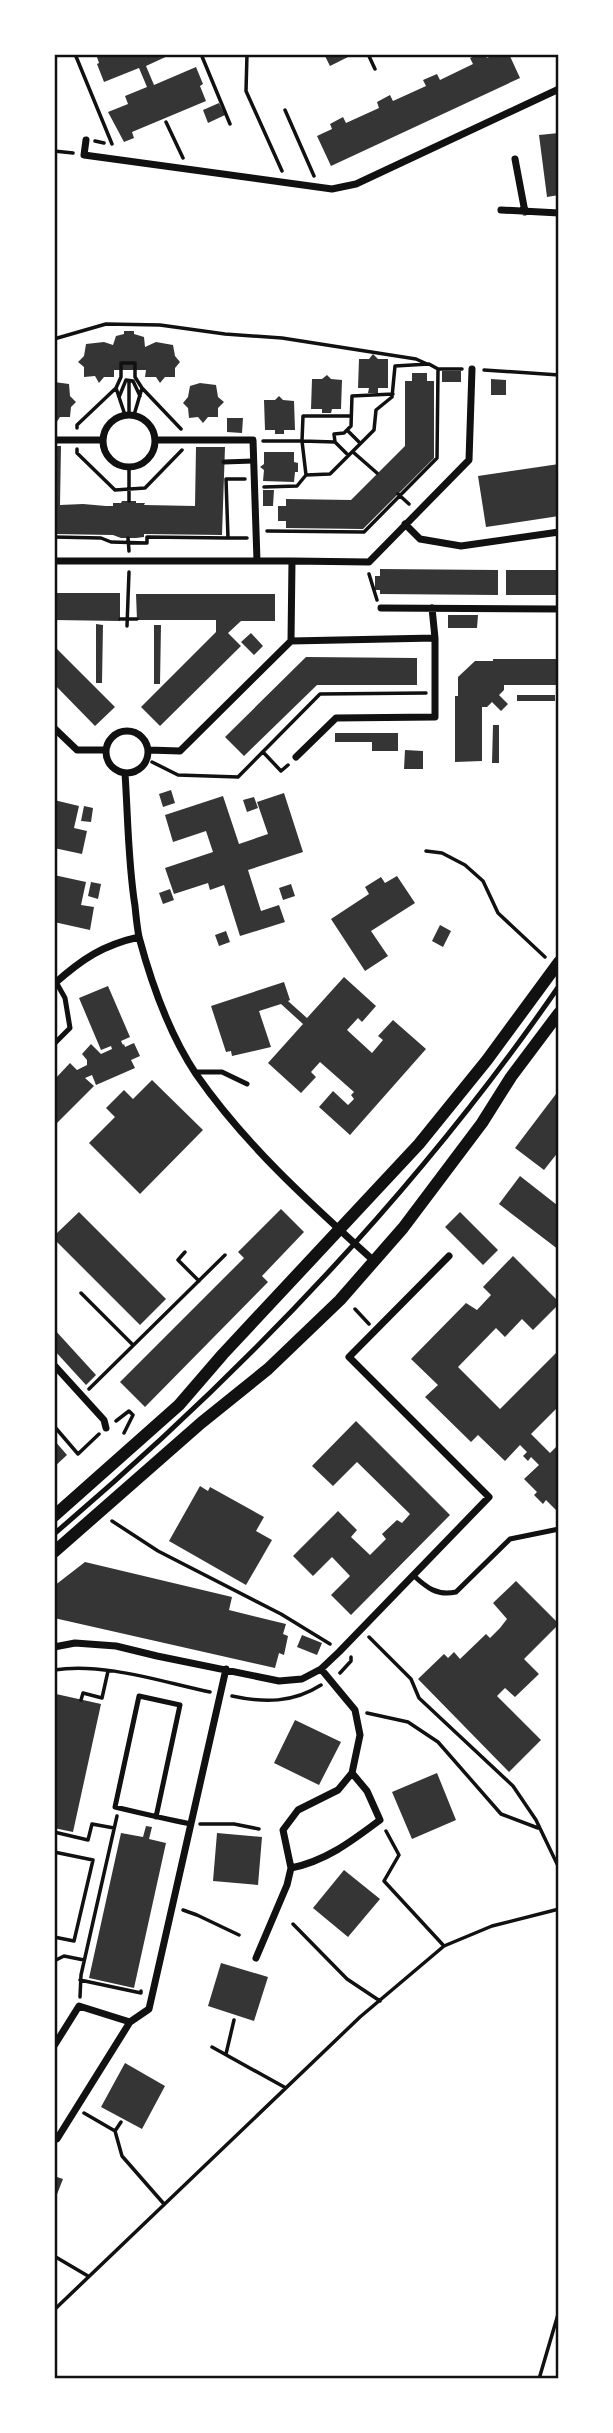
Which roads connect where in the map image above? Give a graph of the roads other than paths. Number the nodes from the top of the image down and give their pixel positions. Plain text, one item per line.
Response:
1 (559, 89) edge
2 (86, 140) dead end
3 (515, 159) dead end
4 (500, 210) dead end
5 (525, 212) junction
6 (559, 213) edge
7 (472, 369) road end
8 (54, 440) edge
9 (103, 440) junction
10 (155, 440) junction
11 (253, 461) junction
12 (224, 462) dead end
13 (405, 524) junction
14 (559, 532) edge
15 (54, 561) edge
16 (257, 561) junction
17 (292, 561) junction
18 (382, 608) road end
19 (432, 608) junction
20 (559, 610) edge
21 (435, 638) junction
22 (291, 641) junction
23 (54, 728) edge
24 (106, 750) junction
25 (148, 750) junction
26 (296, 757) road end
27 (125, 774) junction
28 (139, 937) junction
29 (552, 960) edge
30 (55, 982) edge
31 (559, 986) edge
32 (559, 1013) edge
33 (54, 1044) edge
34 (195, 1072) junction
35 (247, 1084) dead end
36 (339, 1230) junction
37 (355, 1243) junction
38 (449, 1256) dead end
39 (376, 1262) junction
40 (54, 1365) edge
41 (106, 1428) road end
42 (54, 1516) edge
43 (559, 1529) edge
44 (54, 1534) edge
45 (54, 1552) edge
46 (413, 1576) junction
47 (54, 1647) edge
48 (226, 1669) junction
49 (321, 1669) junction
50 (352, 1773) junction
51 (156, 1817) junction
52 (191, 1824) junction
53 (291, 1868) junction
54 (256, 1958) dead end
55 (130, 2022) junction
56 (54, 2046) edge
57 (54, 2138) edge

1 - 2 street
3 - 5 street
4 - 5 street
5 - 6 street
7 - 13 street
8 - 9 street
9 - 10 street
9 - 10 street
10 - 11 street
11 - 12 lane
11 - 16 street
13 - 14 street
13 - 17 street
15 - 16 street
16 - 17 street
17 - 22 street
18 - 19 street
19 - 20 street
19 - 21 street
21 - 22 street
21 - 26 street
22 - 25 street
23 - 24 street
24 - 25 street
24 - 27 street
25 - 27 street
27 - 28 street
28 - 30 street
28 - 34 street
29 - 36 street
30 - 33 lane
31 - 37 lane
32 - 39 street
34 - 35 lane
34 - 36 street
36 - 37 street
36 - 42 street
37 - 39 street
37 - 44 lane
38 - 46 street
39 - 45 street
40 - 41 street
43 - 46 lane
46 - 49 street
47 - 48 street
48 - 49 street
48 - 52 street
49 - 50 street
50 - 53 street
50 - 53 street
51 - 51 lane
51 - 52 lane
52 - 55 street
53 - 54 street
55 - 56 street
55 - 57 street

